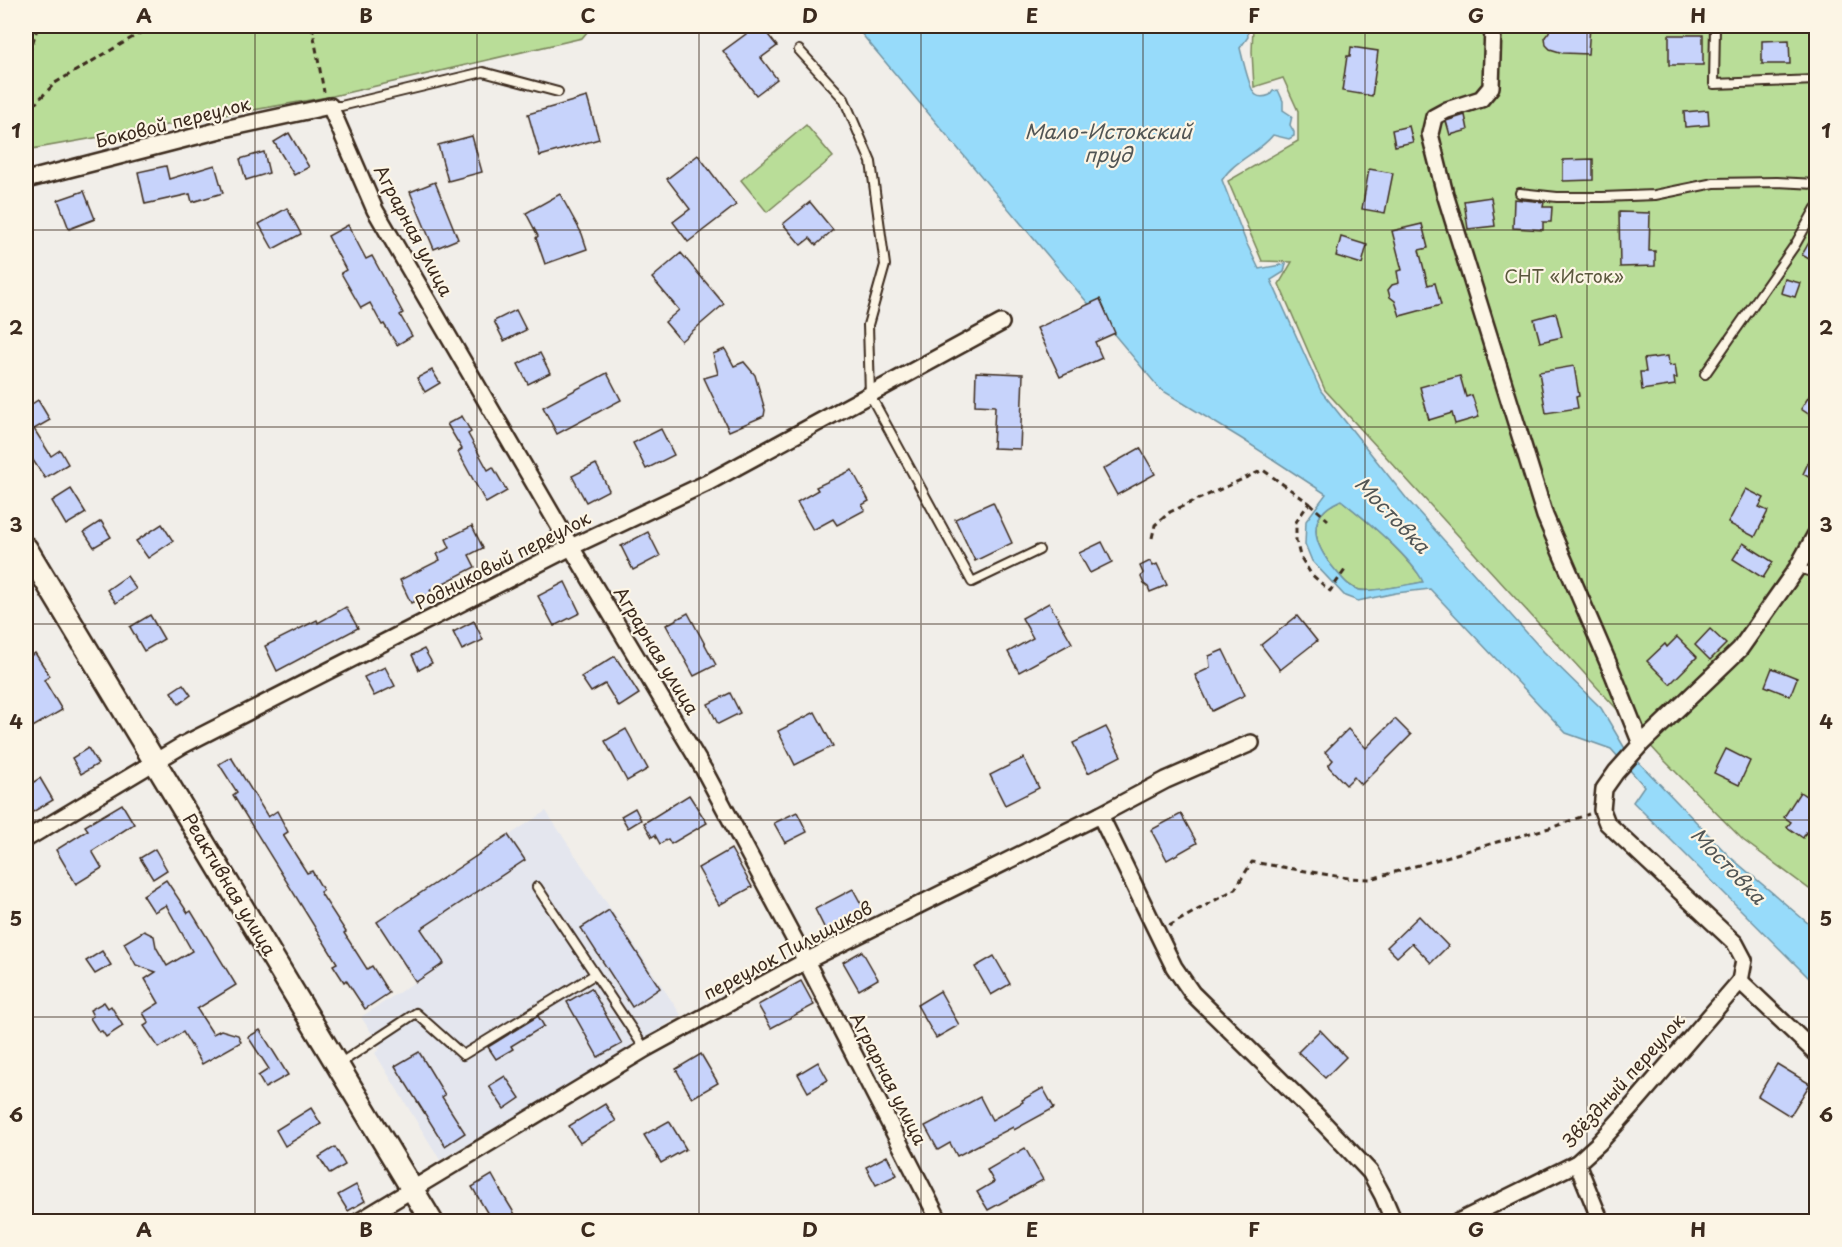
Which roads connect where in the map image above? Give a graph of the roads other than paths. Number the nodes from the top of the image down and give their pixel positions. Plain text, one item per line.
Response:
1 (1493, 26) edge
2 (1715, 26) edge
3 (799, 50) dead end
4 (1816, 80) edge
5 (558, 92) dead end
6 (330, 106) junction
7 (26, 180) edge
8 (1816, 184) edge
9 (1520, 193) dead end
10 (1816, 208) edge
11 (1001, 323) dead end
12 (1705, 374) dead end
13 (870, 395) junction
14 (1816, 534) edge
15 (571, 547) junction
16 (26, 548) edge
17 (1040, 550) dead end
18 (1797, 568) junction
19 (1816, 573) edge
20 (1251, 743) dead end
21 (1638, 748) junction
22 (155, 762) junction
23 (1100, 815) junction
24 (26, 839) edge
25 (537, 887) dead end
26 (806, 961) junction
27 (594, 975) junction
28 (1740, 981) junction
29 (645, 1049) junction
30 (1816, 1053) edge
31 (338, 1065) junction
32 (1577, 1163) junction
33 (412, 1188) junction
34 (358, 1221) edge
35 (432, 1221) edge
36 (940, 1221) edge
37 (1394, 1221) edge
38 (1458, 1221) edge
39 (1601, 1221) edge

1 - 21 street
2 - 4 lane
3 - 13 lane
5 - 6 lane
6 - 7 street, Боковой переулок
6 - 15 street, Аграрная улица
8 - 9 lane
10 - 12 lane
11 - 13 street, Родниковый переулок
13 - 15 street, Родниковый переулок
13 - 17 lane
14 - 18 street
15 - 22 street, Родниковый переулок
15 - 26 street, Аграрная улица
16 - 22 main road, Реактивная улица
18 - 19 lane
18 - 21 street
20 - 23 street, переулок Пильщиков
21 - 28 street
22 - 24 street, Родниковый переулок
22 - 31 main road, Реактивная улица
23 - 26 street, переулок Пильщиков
23 - 37 street
25 - 27 lane
26 - 29 street, переулок Пильщиков
26 - 36 street, Аграрная улица
27 - 29 lane
27 - 31 lane
28 - 30 street
28 - 32 street, Звёздный переулок
29 - 33 street, переулок Пильщиков
31 - 33 main road, Реактивная улица
32 - 38 street, Звёздный переулок
32 - 39 street
33 - 34 street, переулок Пильщиков
33 - 35 main road, Реактивная улица

